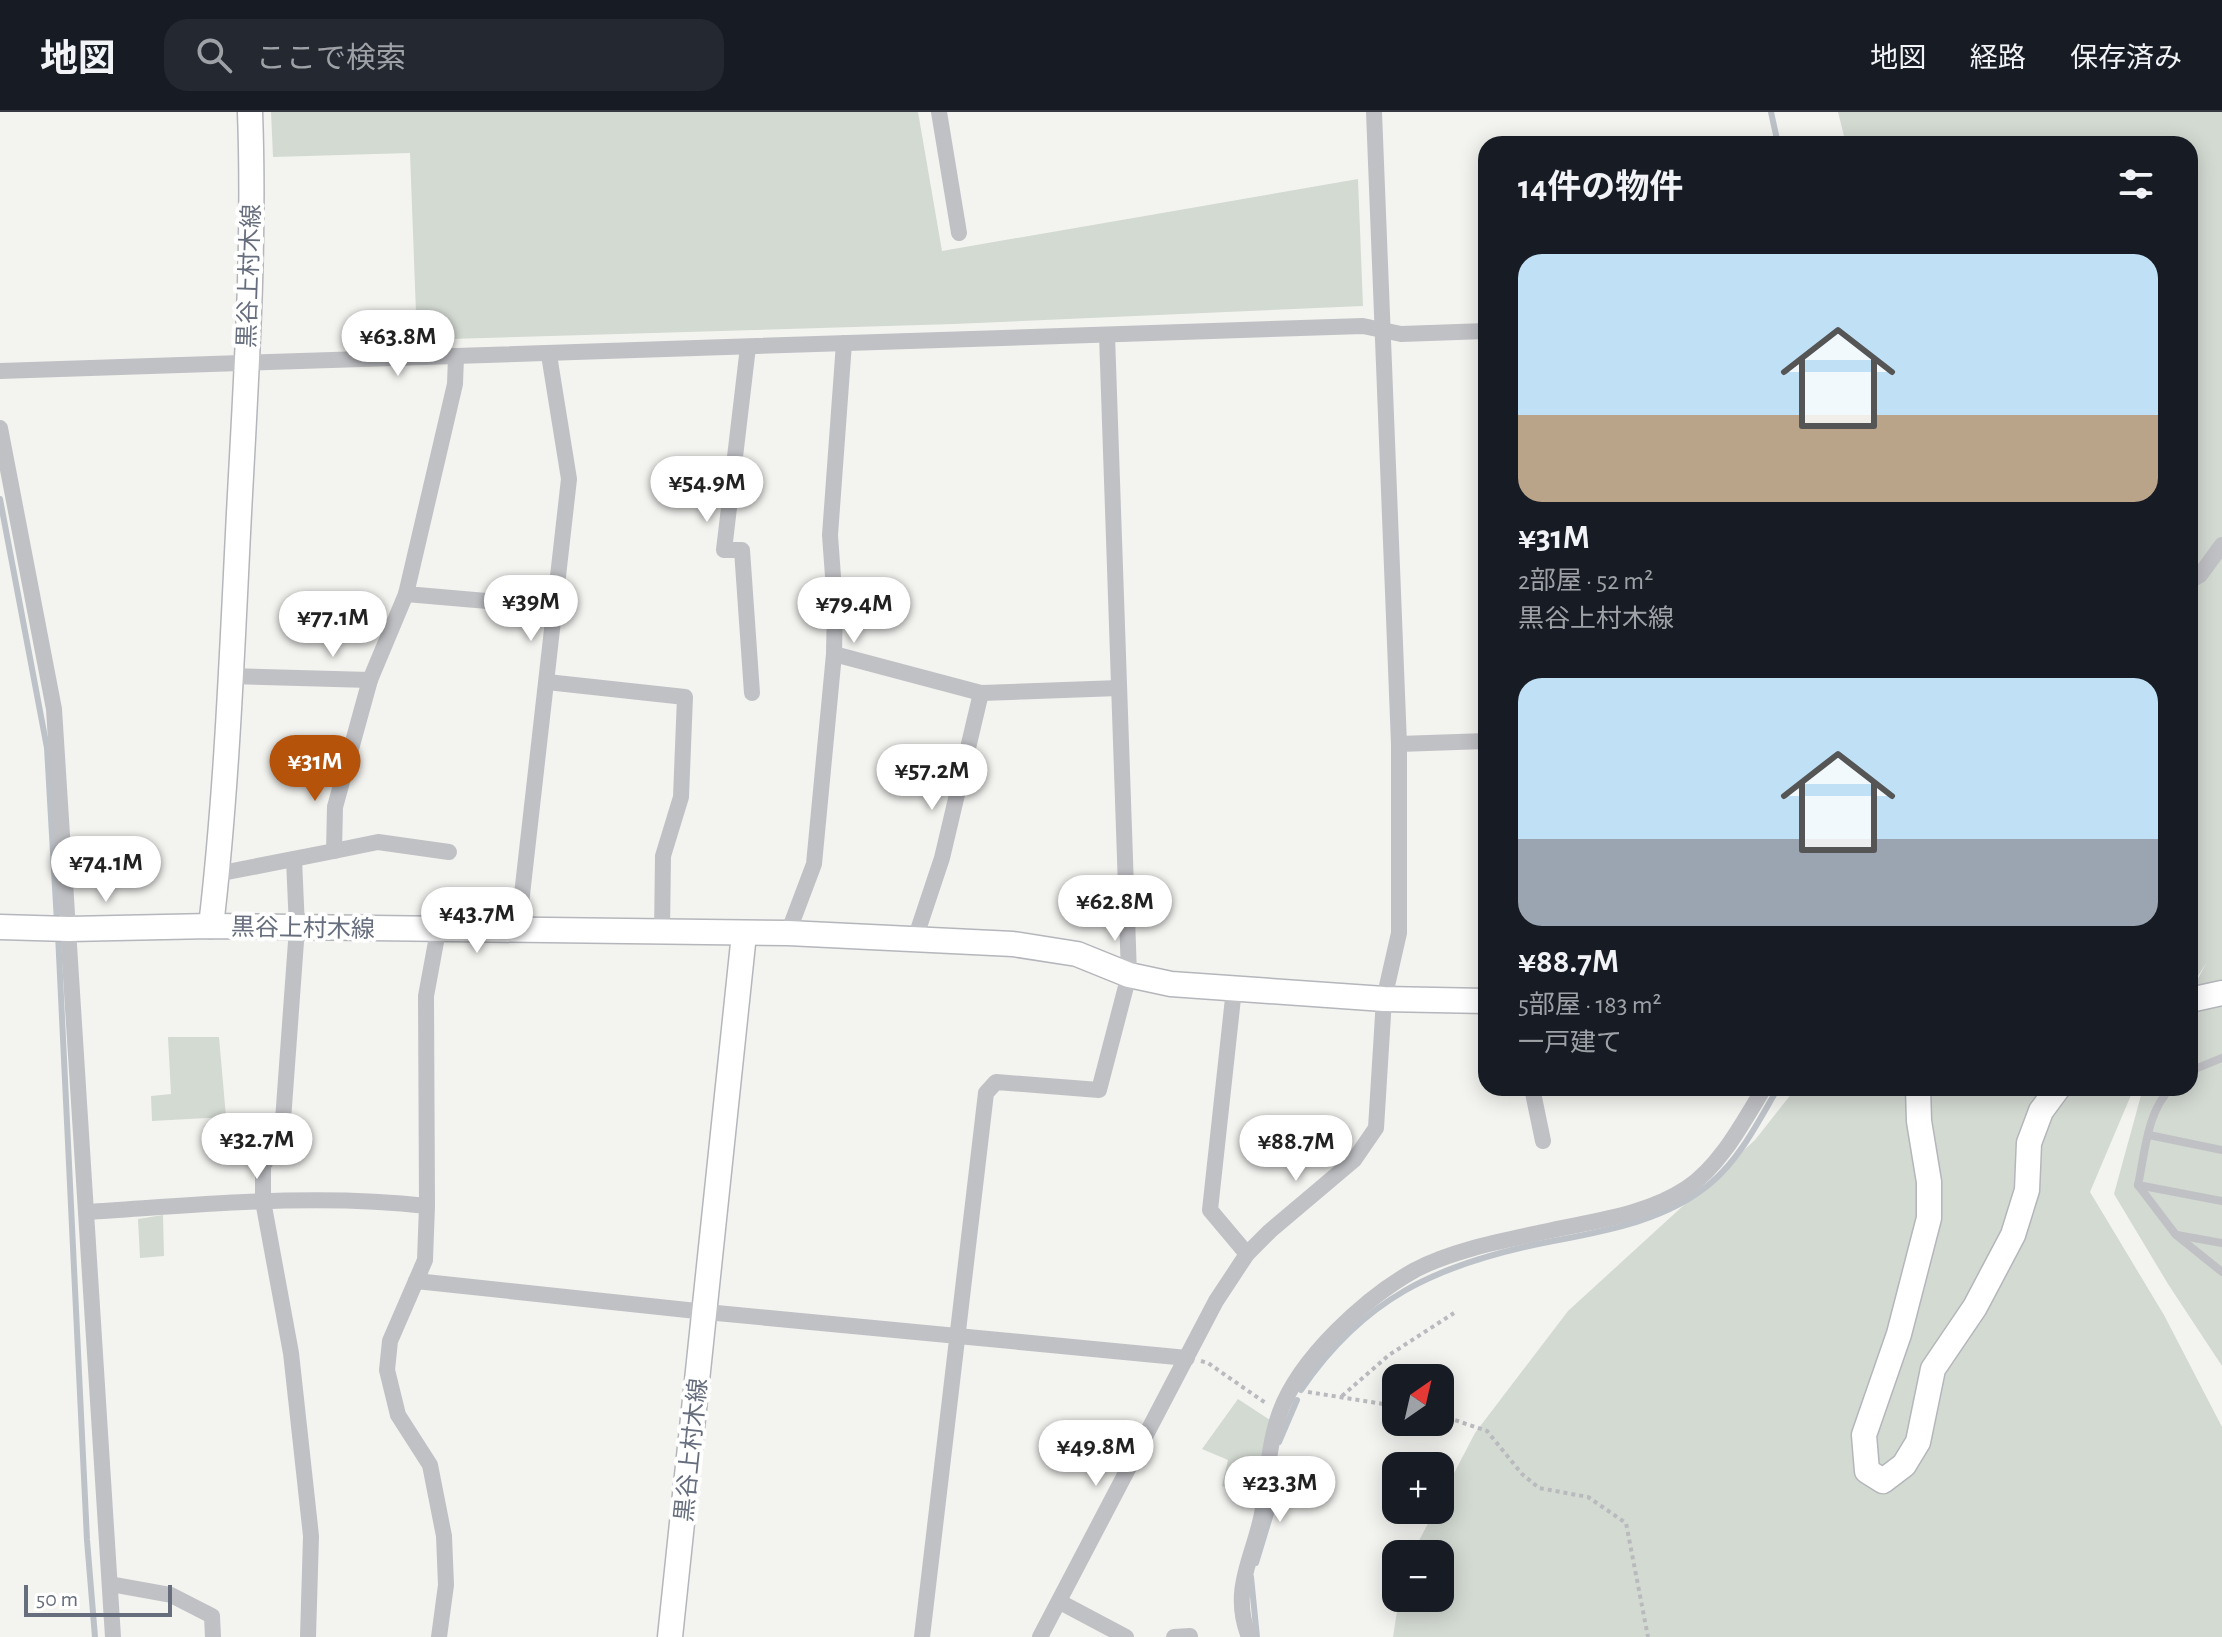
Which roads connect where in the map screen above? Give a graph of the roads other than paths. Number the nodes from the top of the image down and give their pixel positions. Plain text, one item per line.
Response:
1 (250, 112) edge
2 (939, 112) edge
3 (1374, 112) edge
4 (959, 233) dead end
5 (1381, 330) junction
6 (1478, 331) edge
7 (1107, 335) junction
8 (844, 343) junction
9 (748, 347) junction
10 (549, 355) junction
11 (456, 357) junction
12 (247, 362) junction
13 (0, 371) edge
14 (0, 428) edge
15 (2222, 545) edge
16 (2198, 576) edge
17 (406, 594) junction
18 (555, 607) junction
19 (834, 654) junction
20 (229, 676) junction
21 (370, 680) junction
22 (547, 682) junction
23 (1119, 688) junction
24 (752, 693) dead end
25 (981, 693) junction
26 (1478, 741) edge
27 (1399, 744) junction
28 (334, 851) junction
29 (449, 852) dead end
30 (294, 859) junction
31 (217, 874) junction
32 (211, 926) junction
33 (0, 927) edge
34 (297, 928) junction
35 (69, 929) junction
36 (518, 930) junction
37 (438, 931) junction
38 (662, 933) junction
39 (788, 933) junction
40 (744, 934) junction
41 (915, 939) junction
42 (1129, 975) junction
43 (1234, 989) junction
44 (2222, 993) edge
45 (2198, 998) edge
46 (1384, 999) junction
47 (1478, 1001) edge
48 (2222, 1058) edge
49 (2198, 1068) edge
50 (1534, 1096) edge
51 (1759, 1096) edge
52 (1918, 1096) edge
53 (2052, 1096) edge
54 (2163, 1096) edge
55 (2149, 1135) junction
56 (1543, 1141) dead end
57 (2222, 1150) edge
58 (2138, 1185) junction
59 (263, 1201) junction
60 (2222, 1201) edge
61 (427, 1206) junction
62 (87, 1212) junction
63 (2176, 1235) junction
64 (2222, 1243) edge
65 (1247, 1254) junction
66 (2222, 1272) edge
67 (416, 1281) junction
68 (706, 1312) junction
69 (956, 1335) junction
70 (1187, 1358) junction
71 (110, 1584) junction
72 (1060, 1602) junction
73 (113, 1637) edge
74 (213, 1637) edge
75 (308, 1637) edge
76 (439, 1637) edge
77 (670, 1637) edge
78 (922, 1637) edge
79 (1040, 1637) edge
80 (1126, 1637) edge
81 (1249, 1637) edge

1 - 12 main road, 黒谷上村木線
2 - 4 street
3 - 5 street
5 - 6 street
5 - 7 street
5 - 27 street
7 - 8 street
7 - 23 street
8 - 9 street
8 - 19 street
9 - 10 street
9 - 24 street
10 - 11 street
10 - 18 street
11 - 12 street
11 - 17 street
12 - 13 street
12 - 20 main road, 黒谷上村木線
14 - 35 street
15 - 16 street
17 - 18 street
17 - 21 street
18 - 22 street
19 - 25 street
19 - 39 street
20 - 21 street
20 - 31 main road, 黒谷上村木線
21 - 28 street
22 - 36 street
22 - 38 street
23 - 25 street
23 - 42 street
25 - 41 street
26 - 27 street
27 - 46 street
28 - 29 street
28 - 30 street
30 - 31 street
30 - 34 street
31 - 32 main road, 黒谷上村木線
32 - 34 main road, 黒谷上村木線
32 - 35 main road
33 - 35 main road
34 - 37 main road, 黒谷上村木線
34 - 59 street
35 - 62 street
36 - 37 main road, 黒谷上村木線
36 - 38 main road, 黒谷上村木線
37 - 61 street
38 - 40 main road, 黒谷上村木線
39 - 40 main road
39 - 41 main road
40 - 68 main road, 黒谷上村木線
41 - 42 main road
42 - 43 main road
42 - 69 street
43 - 46 main road
43 - 65 street
44 - 45 main road
46 - 47 main road
46 - 65 street
48 - 49 lane
50 - 56 street
51 - 81 street
52 - 53 main road
54 - 55 lane
55 - 57 lane
55 - 58 lane
58 - 60 lane
58 - 63 lane
59 - 61 street
59 - 62 street
59 - 75 street
61 - 67 street
62 - 71 street
63 - 64 lane
63 - 66 lane
65 - 70 street
67 - 68 street
67 - 76 street
68 - 69 street
68 - 77 main road, 黒谷上村木線
69 - 70 street
69 - 78 street
70 - 72 street
71 - 73 street
71 - 74 street
72 - 79 street
72 - 80 street

